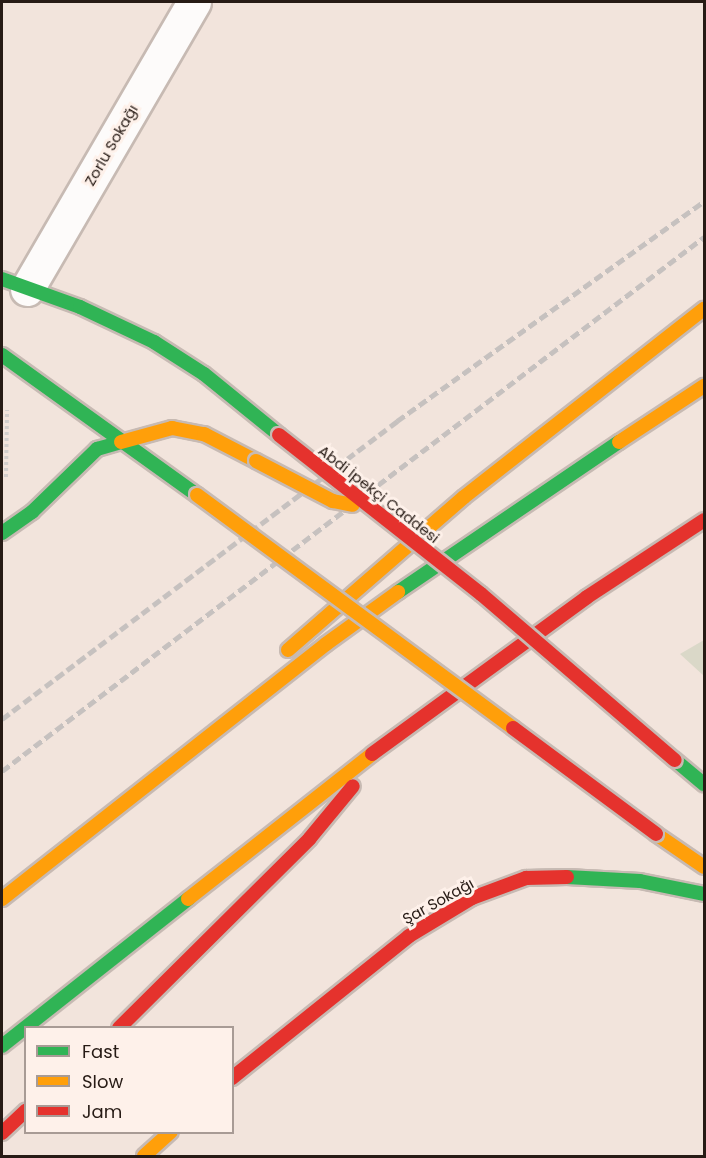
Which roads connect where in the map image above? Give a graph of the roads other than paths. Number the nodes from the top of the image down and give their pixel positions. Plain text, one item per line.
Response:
1 (194, 2) edge
2 (14, 284) edge
3 (705, 309) edge
4 (2, 355) edge
5 (705, 386) edge
6 (121, 442) junction
7 (367, 507) junction
8 (705, 520) edge
9 (2, 533) edge
10 (225, 720) junction
11 (399, 732) junction
12 (705, 784) edge
13 (705, 867) edge
14 (705, 894) edge
15 (2, 899) edge
16 (27, 1026) edge
17 (121, 1026) edge
18 (24, 1029) edge
19 (2, 1046) edge
20 (234, 1076) edge
21 (24, 1113) edge
22 (2, 1133) edge
23 (169, 1134) edge
24 (144, 1156) edge

1 - 2 street, Zorlu Sokağı
2 - 7 main road, Abdi İpekçi Caddesi, bridge
3 - 10 main road
4 - 6 main road
5 - 10 main road
6 - 7 main road, bridge
6 - 9 main road
6 - 13 main road, bridge
7 - 12 main road, Abdi İpekçi Caddesi, bridge
8 - 11 main road
10 - 15 main road
11 - 16 main road
11 - 17 main road
14 - 20 main road, Şar Sokağı
18 - 19 main road
21 - 22 main road
23 - 24 main road

